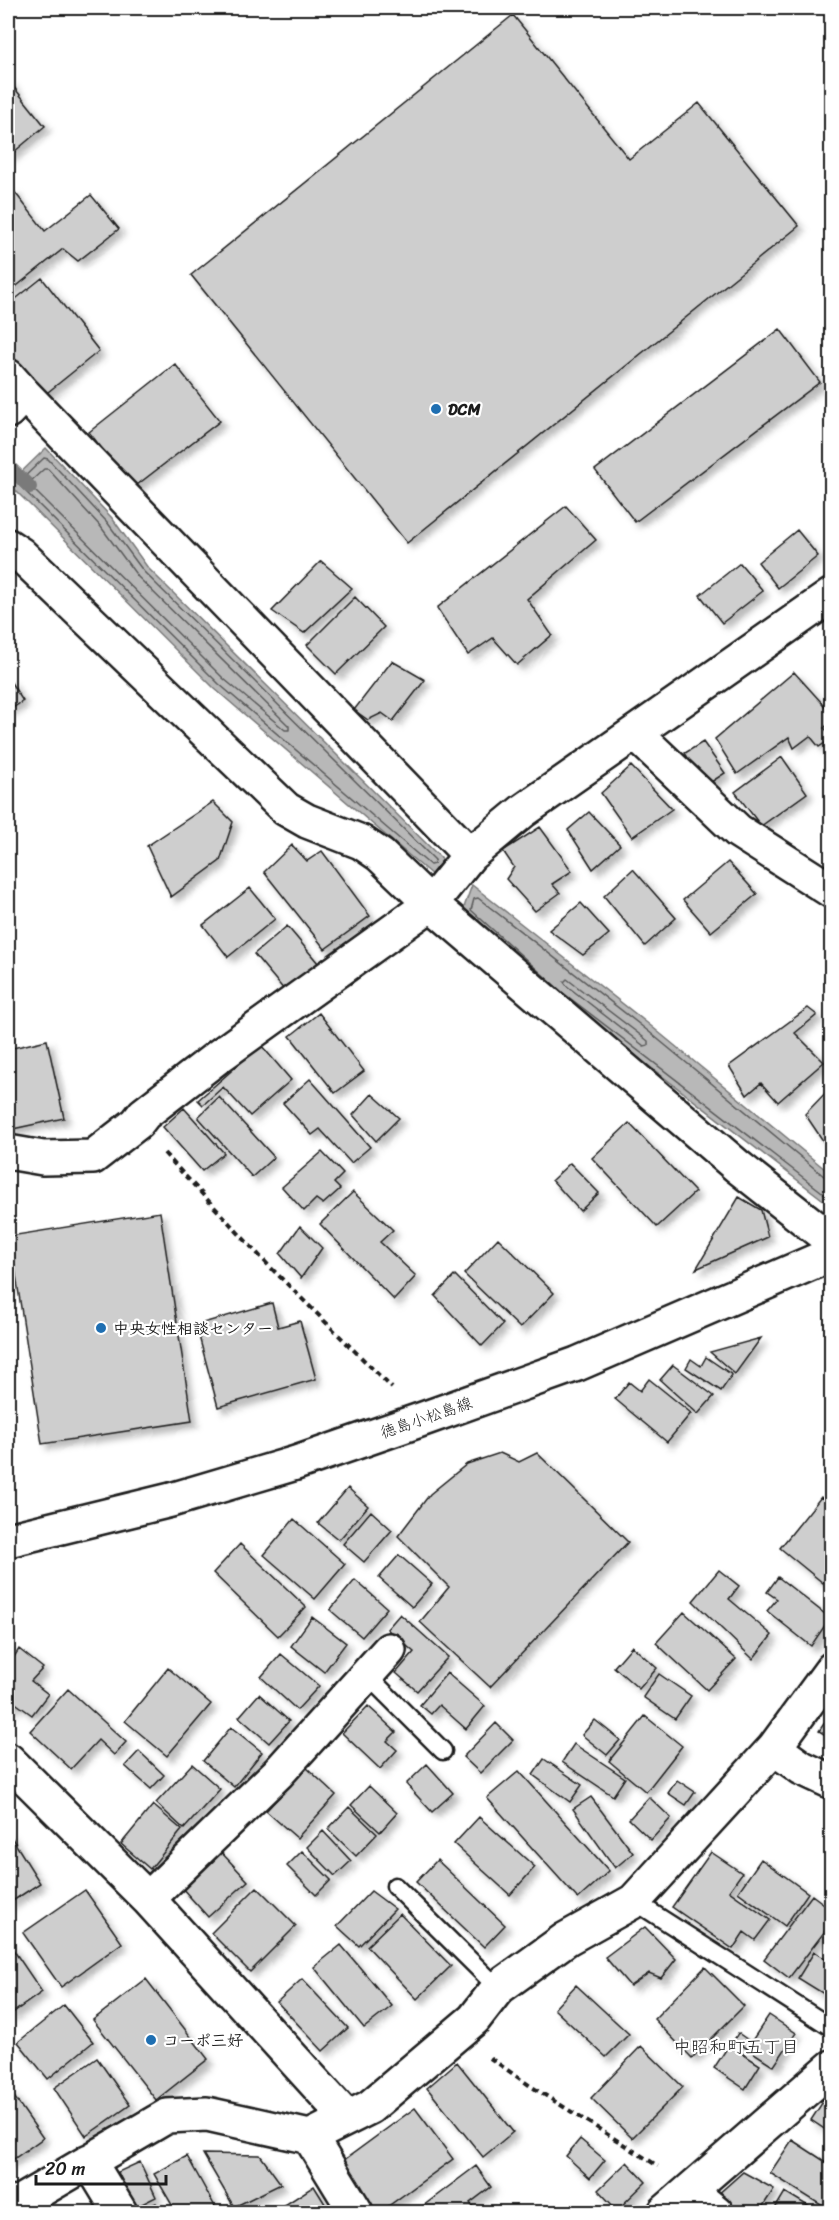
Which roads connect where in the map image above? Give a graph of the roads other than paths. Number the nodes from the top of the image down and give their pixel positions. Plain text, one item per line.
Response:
1 (13, 394) edge
2 (8, 546) edge
3 (831, 594) edge
4 (635, 733) junction
5 (467, 859) junction
6 (831, 891) edge
7 (435, 897) junction
8 (8, 1152) edge
9 (831, 1241) edge
10 (831, 1254) edge
11 (8, 1540) edge
12 (389, 1650) dead end
13 (831, 1669) edge
14 (366, 1674) junction
15 (774, 1748) junction
16 (443, 1751) dead end
17 (8, 1760) edge
18 (831, 1782) edge
19 (394, 1886) dead end
20 (148, 1899) junction
21 (634, 1901) junction
22 (498, 1988) junction
23 (831, 2028) edge
24 (831, 2067) edge
25 (347, 2118) junction
26 (310, 2136) junction
27 (89, 2161) junction
28 (690, 2191) junction
29 (8, 2209) edge
30 (120, 2212) edge
31 (356, 2212) edge
32 (665, 2212) edge
33 (716, 2212) edge

1 - 5 street
2 - 7 street
3 - 4 street
4 - 5 street
4 - 6 street
5 - 7 street
7 - 8 street
7 - 9 street
10 - 11 street, 徳島小松島線
12 - 14 street
13 - 15 street
14 - 16 lane
14 - 20 street
15 - 18 street
15 - 21 street
17 - 20 street
19 - 22 lane
20 - 25 street
21 - 22 street
21 - 23 lane
22 - 25 street
24 - 28 street
25 - 26 street
26 - 27 street
26 - 31 street
27 - 29 street
27 - 30 street
28 - 32 street
28 - 33 street

